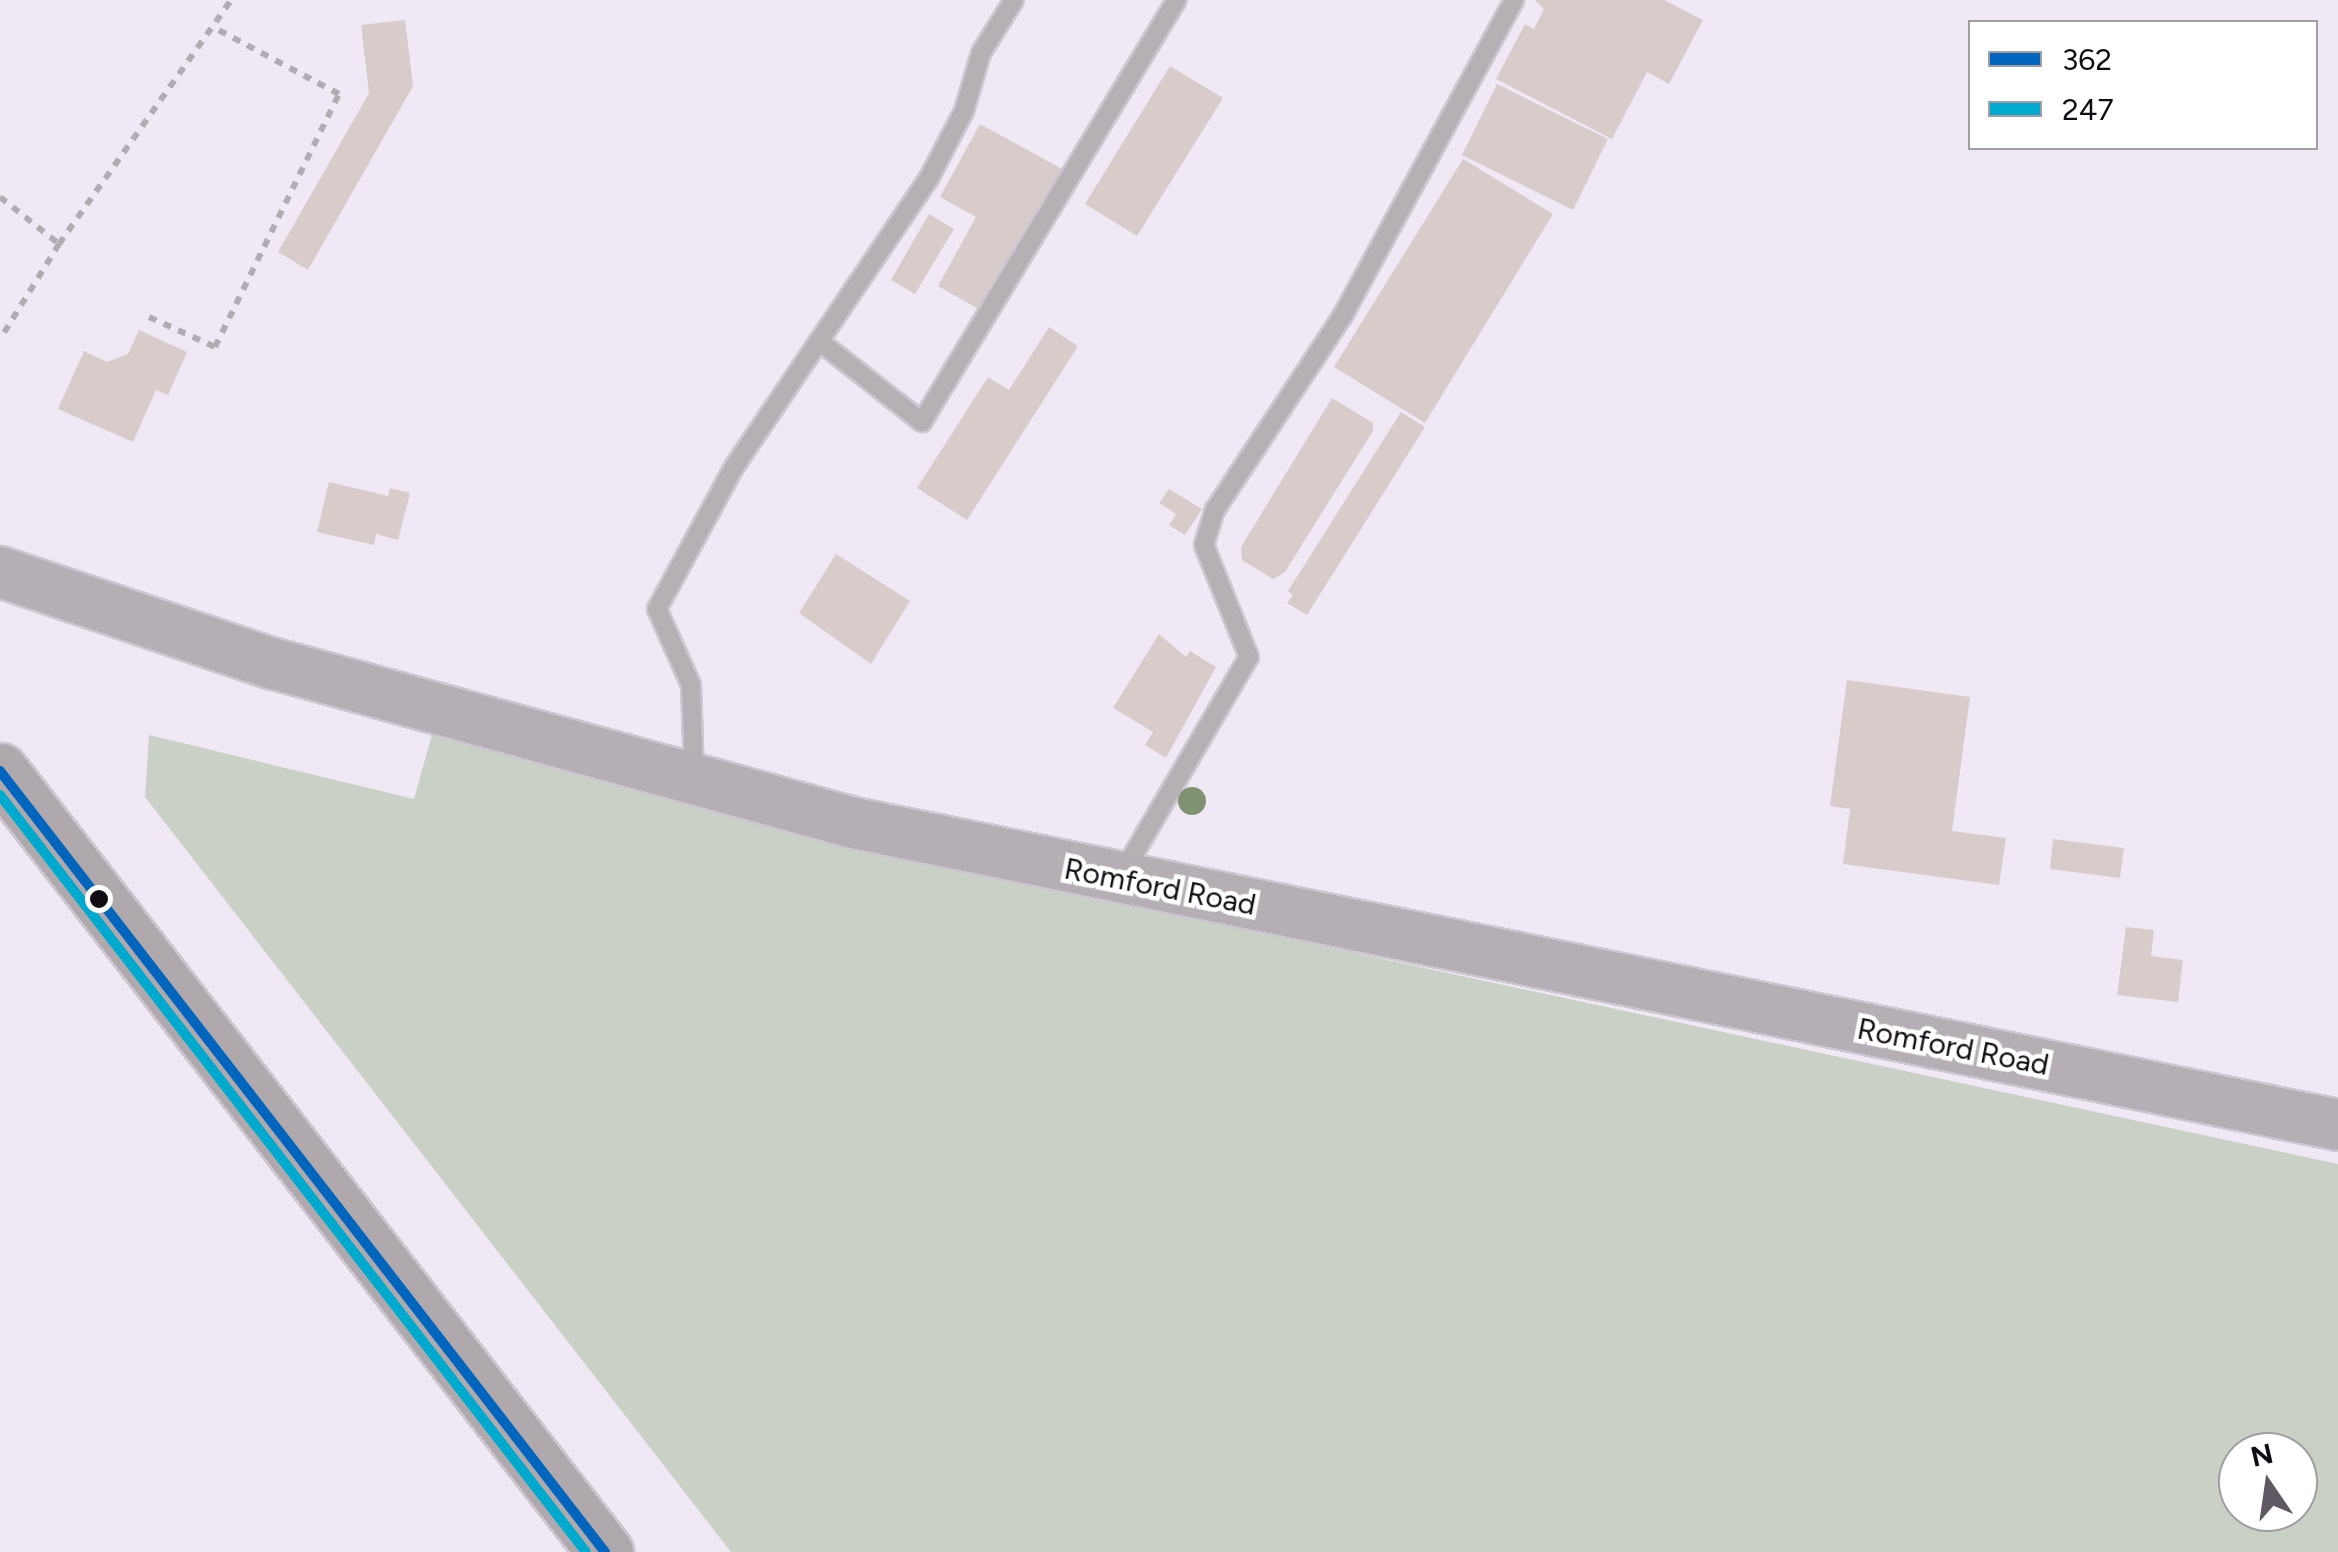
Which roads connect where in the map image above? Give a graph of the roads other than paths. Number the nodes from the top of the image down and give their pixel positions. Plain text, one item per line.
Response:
1 (1014, 0) edge
2 (1177, 0) edge
3 (1514, 0) edge
4 (818, 342) junction
5 (0, 572) edge
6 (0, 771) edge
7 (694, 781) junction
8 (1119, 878) junction
9 (2338, 1125) edge
10 (605, 1552) edge

1 - 4 lane
2 - 4 lane
3 - 8 lane
4 - 7 lane
5 - 7 main road, Romford Road
6 - 10 main road
7 - 8 main road, Romford Road
8 - 9 main road, Romford Road

